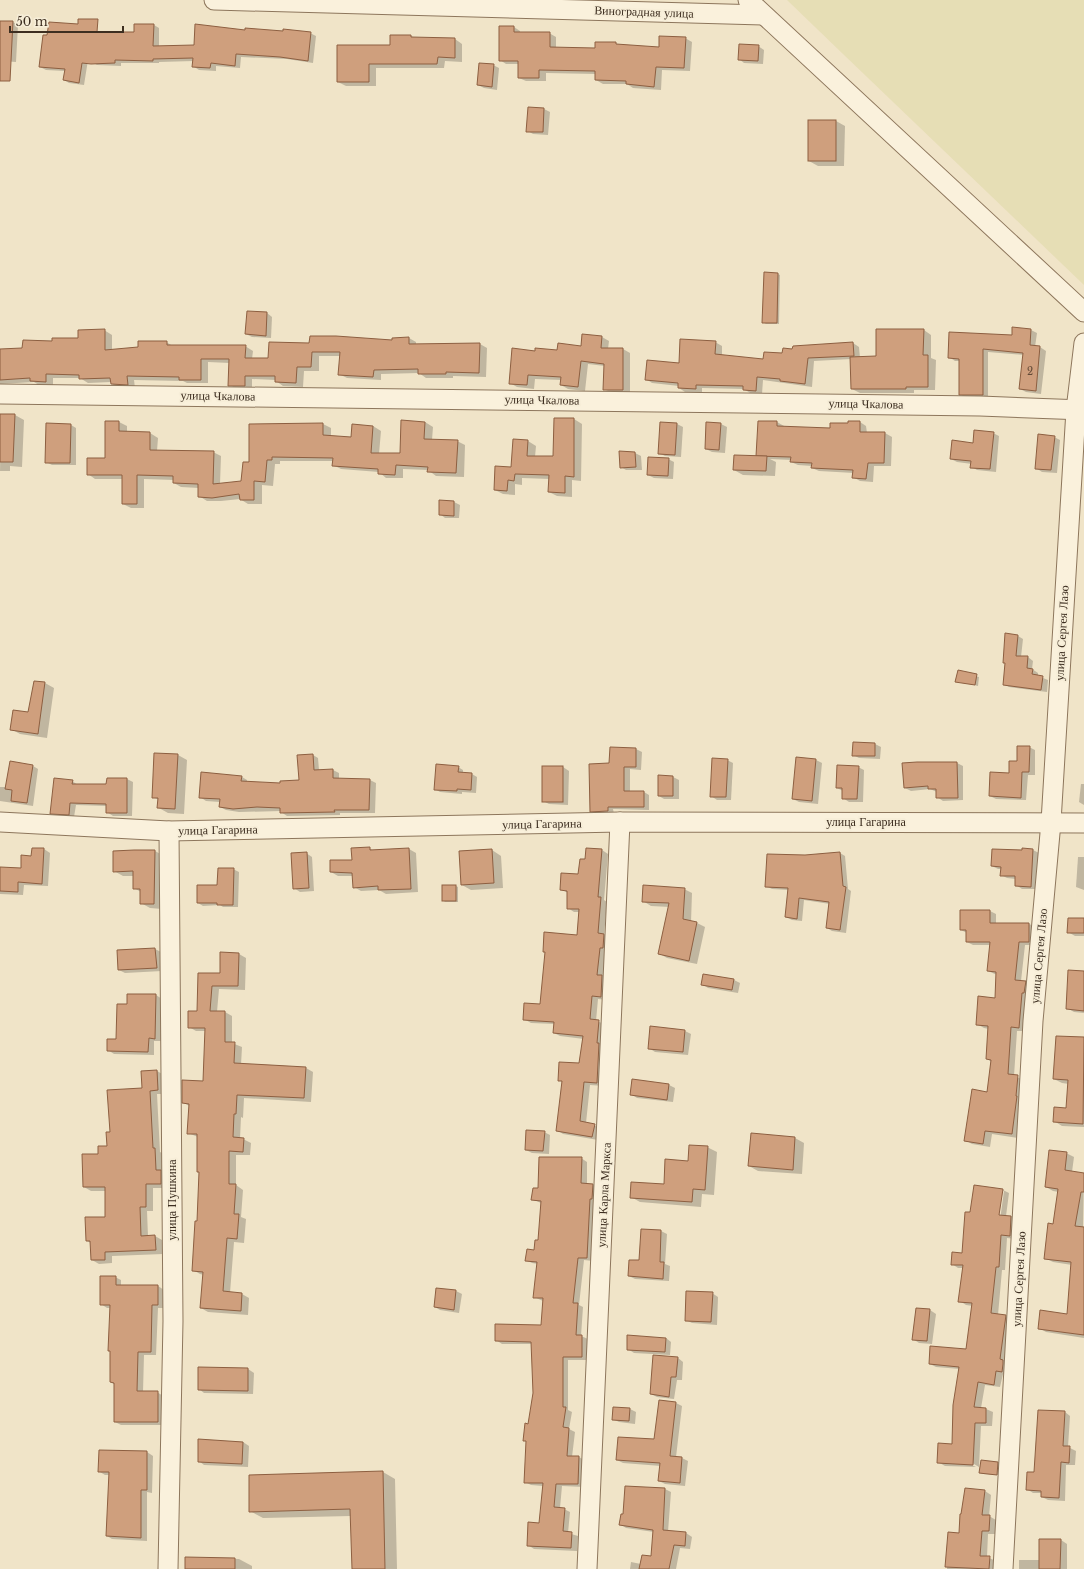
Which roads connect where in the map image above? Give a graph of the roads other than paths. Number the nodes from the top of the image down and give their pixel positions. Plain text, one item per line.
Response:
1 (214, 0) edge
2 (748, 0) edge
3 (763, 15) junction
4 (1084, 312) edge
5 (1084, 343) edge
6 (0, 394) edge
7 (1080, 410) edge
8 (0, 822) edge
9 (620, 822) junction
10 (1051, 822) junction
11 (1084, 823) edge
12 (169, 831) junction
13 (168, 1569) edge
14 (587, 1569) edge
15 (1003, 1569) edge

1 - 3 street, Виноградная улица
2 - 3 street
3 - 4 street
5 - 7 street, улица Сергея Лазо
6 - 7 street, улица Чкалова
7 - 10 street, улица Сергея Лазо
8 - 12 street, улица Гагарина
9 - 10 street, улица Гагарина
9 - 12 street, улица Гагарина
9 - 14 street, улица Карла Маркса
10 - 11 street, улица Гагарина
10 - 15 street, улица Сергея Лазо
12 - 13 street, улица Пушкина

